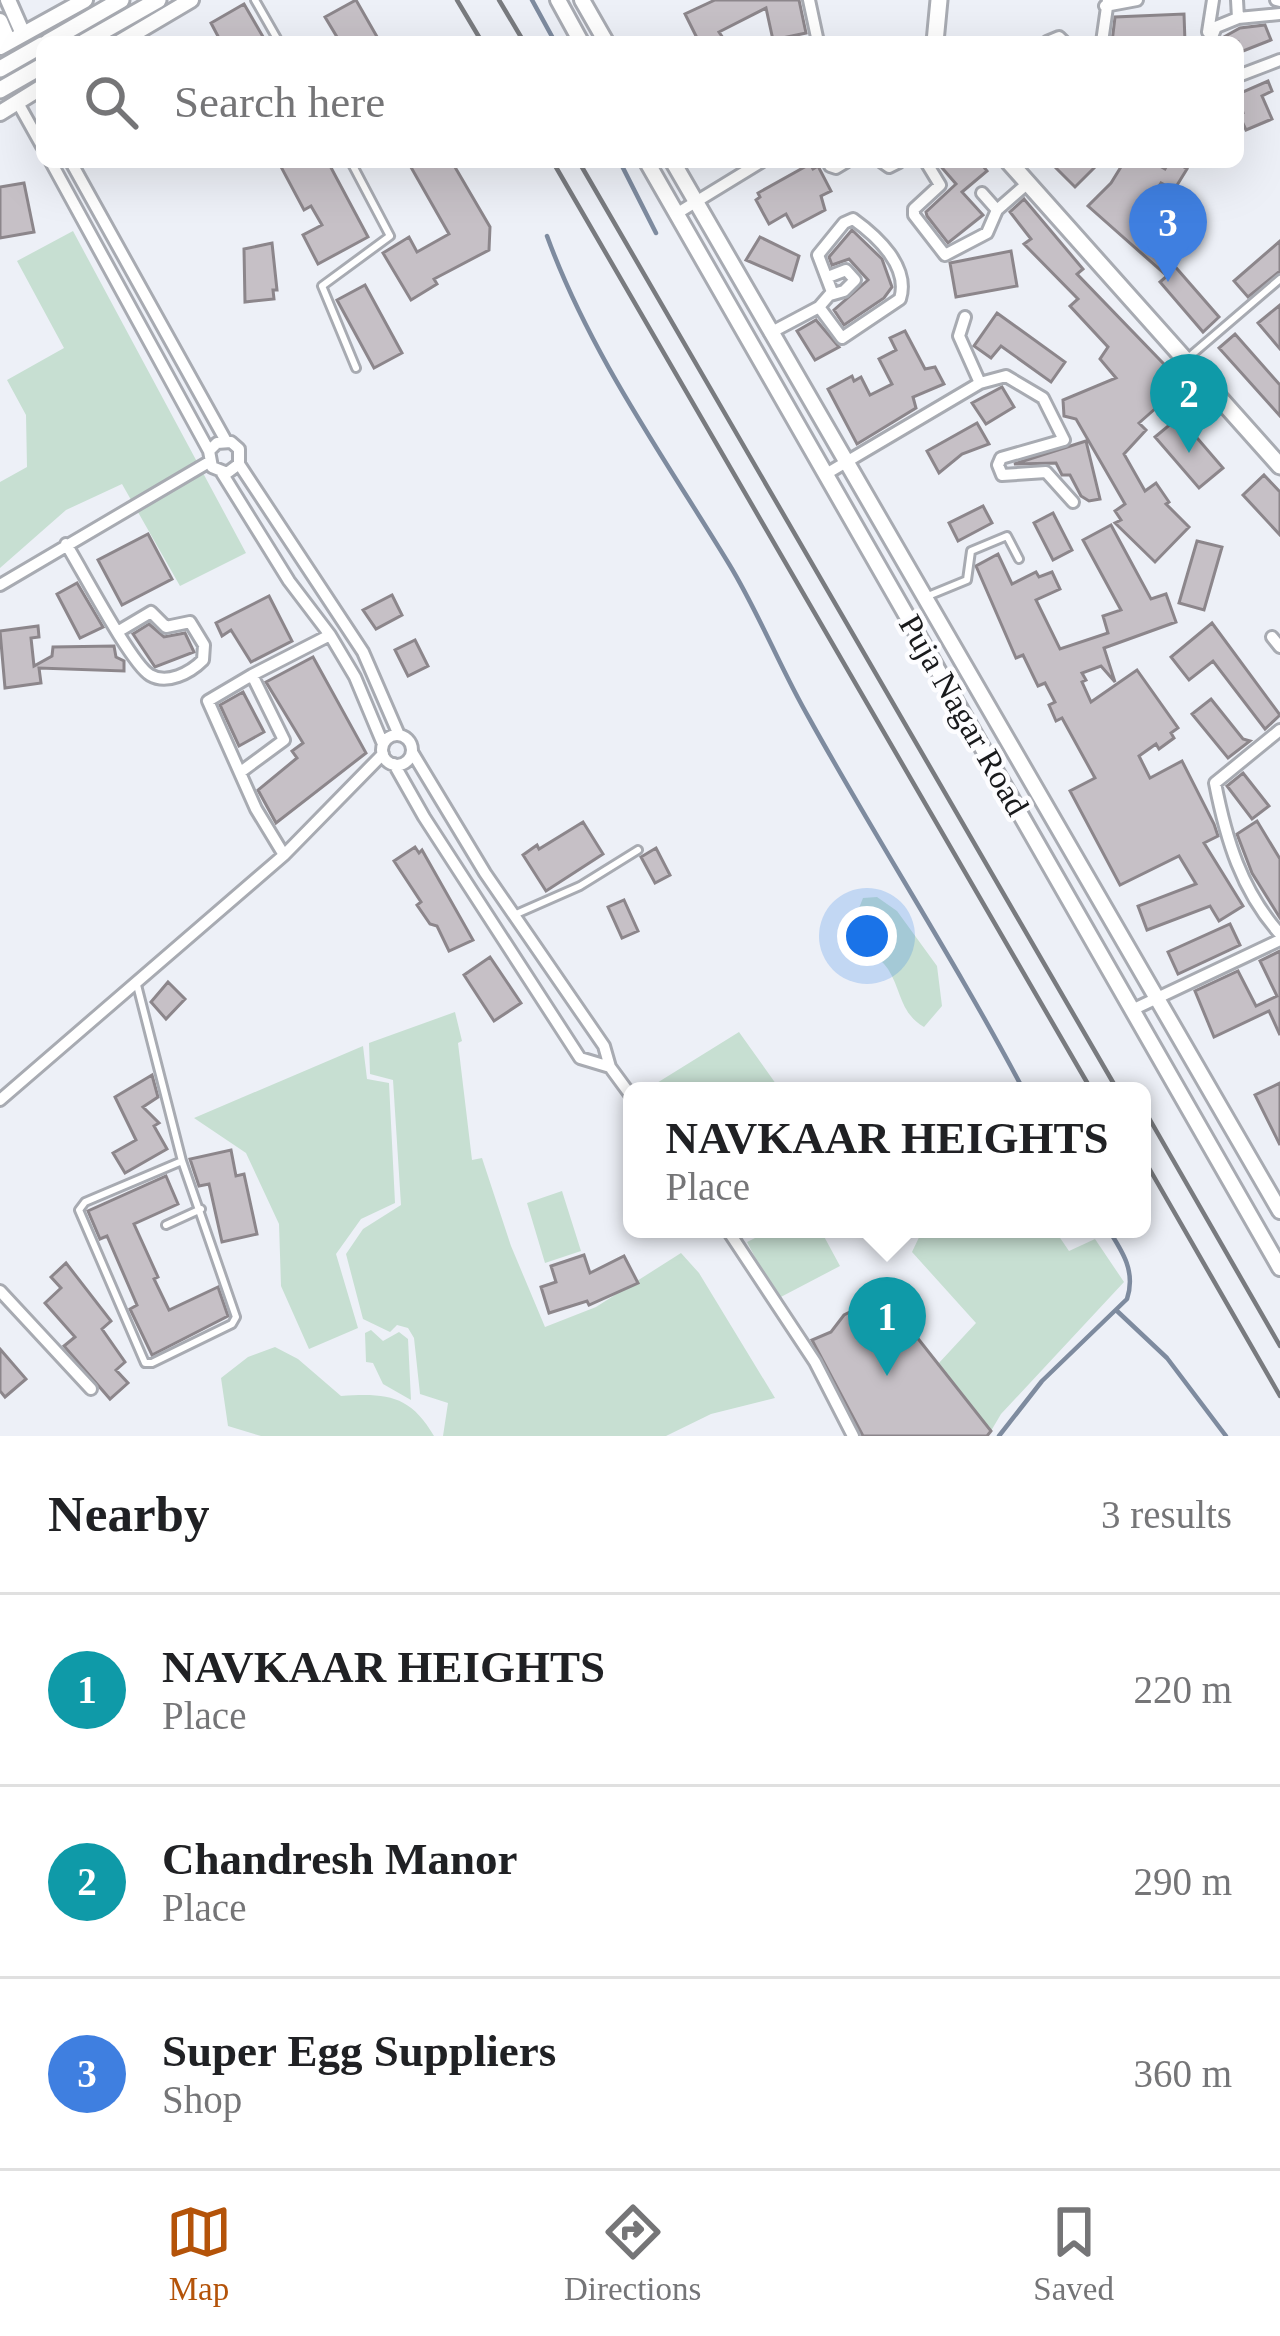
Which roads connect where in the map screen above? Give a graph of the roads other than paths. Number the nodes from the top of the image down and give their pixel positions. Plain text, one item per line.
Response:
1 (8, 0) edge
2 (85, 0) edge
3 (121, 0) edge
4 (191, 0) edge
5 (255, 0) edge
6 (558, 0) edge
7 (582, 0) edge
8 (809, 0) edge
9 (939, 0) edge
10 (1137, 0) edge
11 (1214, 0) edge
12 (1238, 0) edge
13 (1106, 4) edge
14 (162, 5) edge
15 (1280, 14) edge
16 (1238, 18) junction
17 (0, 21) edge
18 (59, 36) edge
19 (97, 36) edge
20 (127, 36) edge
21 (276, 36) edge
22 (578, 36) edge
23 (603, 36) edge
24 (817, 36) edge
25 (936, 36) edge
26 (1103, 36) edge
27 (1209, 36) edge
28 (1211, 36) edge
29 (11, 41) edge
30 (36, 49) edge
31 (1280, 60) edge
32 (0, 69) edge
33 (36, 69) edge
34 (1244, 74) edge
35 (0, 90) edge
36 (36, 91) edge
37 (18, 103) junction
38 (0, 113) edge
39 (36, 135) edge
40 (54, 168) edge
41 (74, 168) edge
42 (354, 168) edge
43 (650, 168) edge
44 (676, 168) edge
45 (751, 168) edge
46 (930, 168) edge
47 (1015, 168) edge
48 (1028, 183) junction
49 (982, 193) dead end
50 (695, 202) junction
51 (997, 210) junction
52 (676, 214) junction
53 (828, 277) junction
54 (1280, 279) edge
55 (830, 295) junction
56 (819, 307) junction
57 (965, 317) dead end
58 (770, 333) junction
59 (1187, 359) junction
60 (356, 368) dead end
61 (980, 383) junction
62 (226, 441) junction
63 (209, 457) junction
64 (846, 463) junction
65 (239, 464) junction
66 (1280, 466) edge
67 (222, 473) junction
68 (826, 474) junction
69 (1072, 502) dead end
70 (66, 544) junction
71 (1019, 559) dead end
72 (307, 570) junction
73 (289, 581) junction
74 (0, 585) edge
75 (925, 597) junction
76 (119, 631) junction
77 (330, 635) junction
78 (252, 675) junction
79 (1280, 730) edge
80 (399, 735) junction
81 (383, 749) junction
82 (412, 752) junction
83 (394, 764) junction
84 (242, 771) junction
85 (638, 850) dead end
86 (284, 855) junction
87 (485, 873) junction
88 (466, 884) junction
89 (514, 915) junction
90 (1280, 937) edge
91 (136, 982) junction
92 (1160, 998) junction
93 (578, 1006) junction
94 (1134, 1009) junction
95 (554, 1019) junction
96 (610, 1067) junction
97 (623, 1085) edge
98 (0, 1100) edge
99 (182, 1161) junction
100 (201, 1209) junction
101 (1280, 1211) edge
102 (166, 1225) dead end
103 (733, 1238) edge
104 (1280, 1268) edge
105 (0, 1291) edge
106 (91, 1389) dead end
107 (853, 1436) edge

1 - 29 street
2 - 29 street
3 - 18 main road
4 - 14 street
5 - 21 lane
6 - 22 street
7 - 23 street
8 - 24 street
9 - 25 main road
10 - 13 street
11 - 27 street
12 - 16 street
13 - 26 street
14 - 19 main road
14 - 20 street
15 - 16 street
16 - 28 street
17 - 29 street
30 - 32 main road
31 - 34 street
33 - 35 main road
36 - 37 street
37 - 38 street
37 - 39 street
40 - 63 street
41 - 62 street
42 - 60 lane
43 - 52 street, Puja Nagar Road
44 - 50 street, Puja Nagar Road
45 - 50 street
46 - 51 street
47 - 48 main road
48 - 51 street
48 - 59 main road
49 - 51 street
50 - 52 street
50 - 58 street, Puja Nagar Road
52 - 68 street, Puja Nagar Road
53 - 55 street
53 - 55 street
53 - 56 street
54 - 59 lane
55 - 56 street
56 - 58 street
57 - 61 street
58 - 64 street, Puja Nagar Road
59 - 66 main road
61 - 64 street
61 - 69 street
62 - 63 street
62 - 65 street
63 - 67 street
63 - 70 street
64 - 68 street
64 - 75 street, Puja Nagar Road
65 - 67 street
65 - 72 street
67 - 73 street
68 - 94 street, Puja Nagar Road
70 - 74 street
70 - 76 street
71 - 75 lane
72 - 73 street
72 - 80 street
73 - 77 street
75 - 92 street, Puja Nagar Road
76 - 76 street
77 - 78 street
77 - 81 street
78 - 84 street
78 - 84 street
79 - 90 street
80 - 81 street
80 - 82 street
81 - 83 street
81 - 86 street
82 - 83 street
82 - 87 street
83 - 88 street
84 - 86 street
85 - 89 lane
86 - 91 street
87 - 88 street
87 - 89 street
88 - 95 street
89 - 93 street
90 - 92 street
91 - 98 street
91 - 99 lane
92 - 94 street
92 - 101 street, Puja Nagar Road
93 - 95 street
93 - 96 street
94 - 104 street, Puja Nagar Road
95 - 96 street
96 - 97 street
99 - 100 lane
99 - 100 lane
100 - 102 lane
103 - 107 street
105 - 106 street

